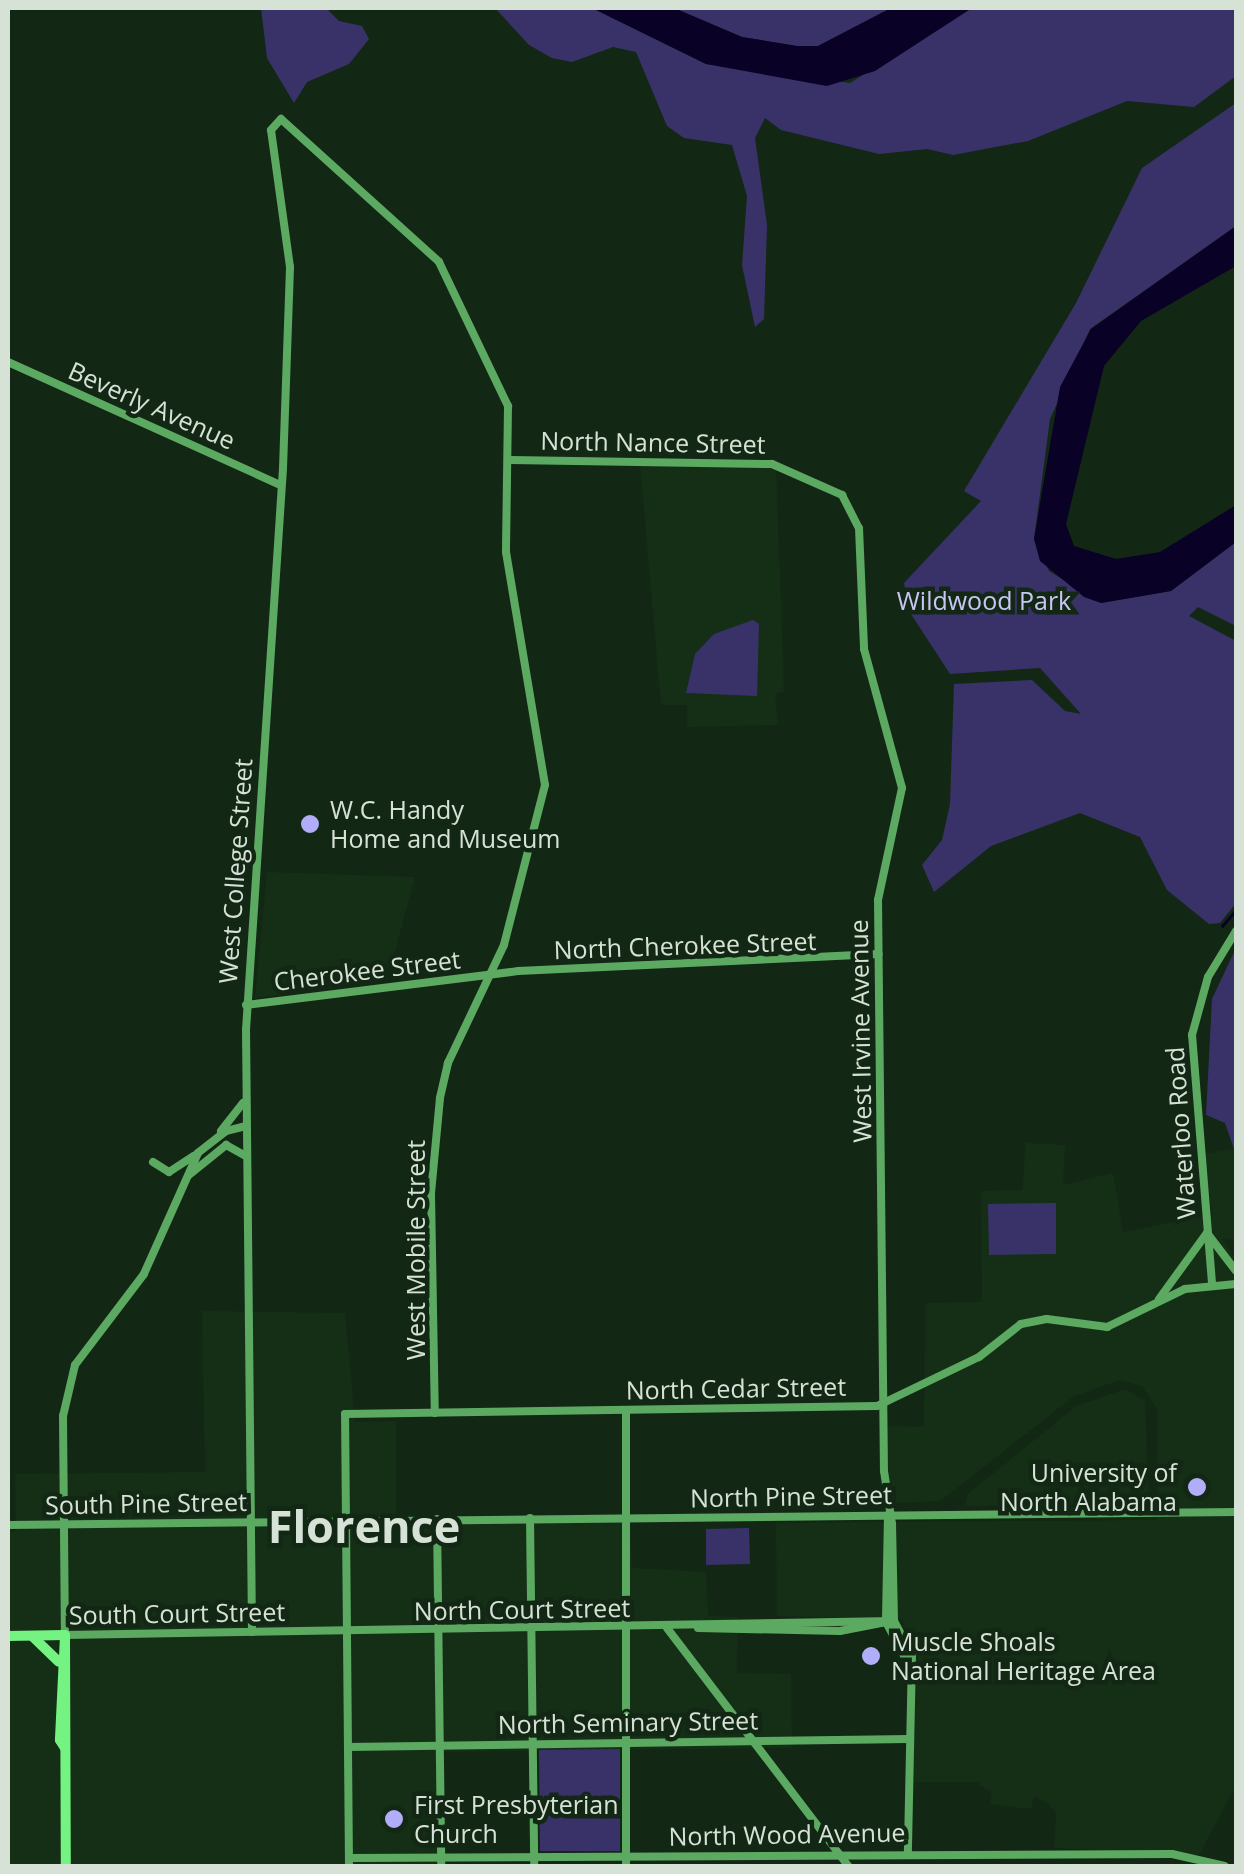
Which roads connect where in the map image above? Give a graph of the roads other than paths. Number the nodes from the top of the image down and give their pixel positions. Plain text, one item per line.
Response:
1 (281, 119) joint
2 (8, 362) edge
3 (511, 460) junction
4 (281, 485) junction
5 (860, 555) joint
6 (1236, 932) edge
7 (879, 954) junction
8 (492, 975) junction
9 (246, 1005) junction
10 (245, 1099) junction
11 (246, 1126) junction
12 (216, 1137) junction
13 (198, 1153) junction
14 (246, 1156) junction
15 (153, 1162) dead end
16 (185, 1178) junction
17 (1207, 1232) junction
18 (1236, 1271) edge
19 (1212, 1282) junction
20 (1236, 1284) edge
21 (1154, 1305) junction
22 (883, 1403) junction
23 (626, 1410) junction
24 (435, 1412) junction
25 (1236, 1512) edge
26 (888, 1515) junction
27 (624, 1517) junction
28 (530, 1518) junction
29 (437, 1519) junction
30 (345, 1520) junction
31 (251, 1521) junction
32 (65, 1524) junction
33 (8, 1525) edge
34 (890, 1622) junction
35 (840, 1626) junction
36 (624, 1628) junction
37 (667, 1628) junction
38 (532, 1629) junction
39 (870, 1629) junction
40 (347, 1630) junction
41 (438, 1631) junction
42 (252, 1632) junction
43 (65, 1635) junction
44 (8, 1636) edge
45 (31, 1636) junction
46 (894, 1644) junction
47 (60, 1666) junction
48 (910, 1676) junction
49 (909, 1738) junction
50 (753, 1740) junction
51 (625, 1741) junction
52 (533, 1743) junction
53 (439, 1745) junction
54 (348, 1747) junction
55 (65, 1748) junction
56 (837, 1853) junction
57 (908, 1853) junction
58 (626, 1856) junction
59 (348, 1862) edge
60 (440, 1862) edge
61 (534, 1862) edge
62 (66, 1866) edge
63 (626, 1866) edge
64 (848, 1866) edge
65 (1225, 1866) edge

1 - 3 street, West Mobile Street
1 - 4 street, West College Street
2 - 4 street, Beverly Avenue
3 - 5 street, North Nance Street
3 - 8 street, West Mobile Street
4 - 9 street, West College Street
5 - 7 street, West Irvine Avenue
6 - 17 street, Waterloo Road
7 - 8 street, North Cherokee Street
7 - 22 street, West Irvine Avenue
8 - 9 street, Cherokee Street
8 - 24 street, West Mobile Street
9 - 10 street, West College Street
10 - 11 street, West College Street
10 - 12 street
11 - 12 street
11 - 14 street, West College Street
12 - 13 street
13 - 15 street
13 - 16 street
14 - 16 street
14 - 31 street, West College Street
16 - 32 street
17 - 18 street
17 - 19 street, Waterloo Road
17 - 21 street
19 - 20 street
19 - 21 street, North Cedar Street
21 - 22 street, North Cedar Street
22 - 23 street, North Cedar Street
22 - 26 street, West Irvine Avenue
23 - 24 street, North Cedar Street
23 - 27 street
24 - 30 street, North Cedar Street
25 - 26 street, North Pine Street
26 - 27 street, North Pine Street
26 - 34 street, West Irvine Avenue
27 - 28 street, North Pine Street
27 - 36 street
28 - 29 street, North Pine Street
28 - 38 street
29 - 30 street, North Pine Street
29 - 41 street
30 - 31 street, South Pine Street
30 - 40 street
31 - 32 street, South Pine Street
31 - 42 street, West College Street
32 - 33 street, South Pine Street
32 - 43 street
34 - 35 street, North Court Street
34 - 39 street, North Court Street
34 - 46 street
34 - 48 street
35 - 37 street, North Court Street
35 - 39 street, North Court Street
36 - 37 street, North Court Street
36 - 38 street, North Court Street
36 - 51 street
37 - 50 street
38 - 41 street, North Court Street
38 - 52 street
39 - 46 street
40 - 41 street, North Court Street
40 - 42 street, South Court Street
40 - 54 street
41 - 53 street
42 - 43 street, South Court Street
43 - 45 highway, South Court Street
43 - 47 highway
43 - 55 highway
44 - 45 highway, South Court Street
45 - 47 highway
46 - 48 street
47 - 55 highway
48 - 49 street
49 - 50 street, North Seminary Street
49 - 57 street
50 - 51 street, North Seminary Street
50 - 56 street
51 - 52 street, North Seminary Street
51 - 58 street
52 - 53 street, North Seminary Street
52 - 61 street
53 - 54 street, North Seminary Street
53 - 60 street
54 - 59 street
55 - 62 highway
56 - 57 street, North Wood Avenue
56 - 58 street, North Wood Avenue
56 - 64 street
57 - 65 street, North Wood Avenue
58 - 61 street, North Wood Avenue
58 - 63 street
59 - 60 street, North Wood Avenue
60 - 61 street, North Wood Avenue

